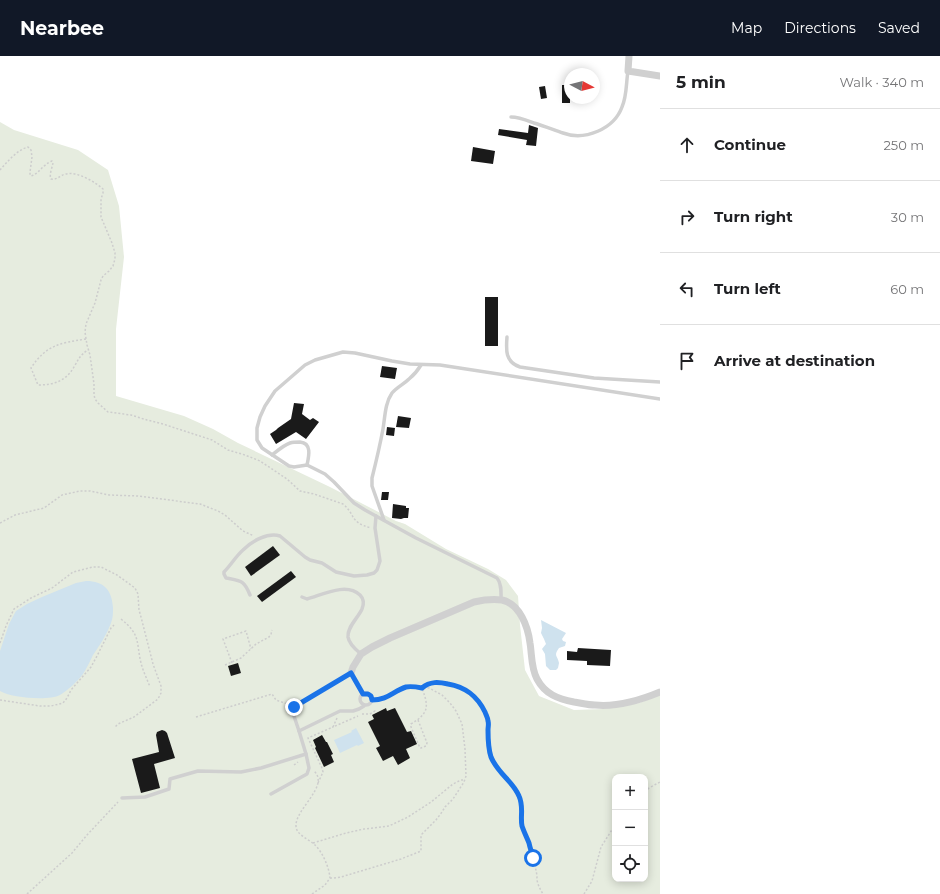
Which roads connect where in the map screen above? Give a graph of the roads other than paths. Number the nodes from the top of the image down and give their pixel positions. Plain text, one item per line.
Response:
1 (629, 56) edge
2 (628, 71) junction
3 (660, 76) edge
4 (511, 117) dead end
5 (507, 337) dead end
6 (421, 365) junction
7 (660, 382) edge
8 (660, 399) edge
9 (272, 455) junction
10 (307, 465) junction
11 (376, 516) junction
12 (384, 520) junction
13 (250, 595) dead end
14 (302, 598) dead end
15 (501, 600) junction
16 (362, 654) junction
17 (351, 673) junction
18 (660, 692) edge
19 (363, 694) junction
20 (364, 706) junction
21 (299, 731) junction
22 (306, 754) junction
23 (271, 794) dead end
24 (122, 798) road end

1 - 2 street
2 - 3 street
2 - 4 lane
5 - 7 lane
6 - 8 lane
6 - 9 lane
6 - 12 lane
9 - 10 lane
9 - 10 lane
10 - 11 lane
11 - 12 lane
11 - 13 lane
12 - 15 lane
14 - 16 lane
15 - 16 street
15 - 18 street
16 - 17 street
17 - 19 lane
17 - 21 lane
19 - 20 lane
19 - 20 lane
20 - 21 lane
21 - 22 lane
22 - 23 lane
22 - 24 lane

